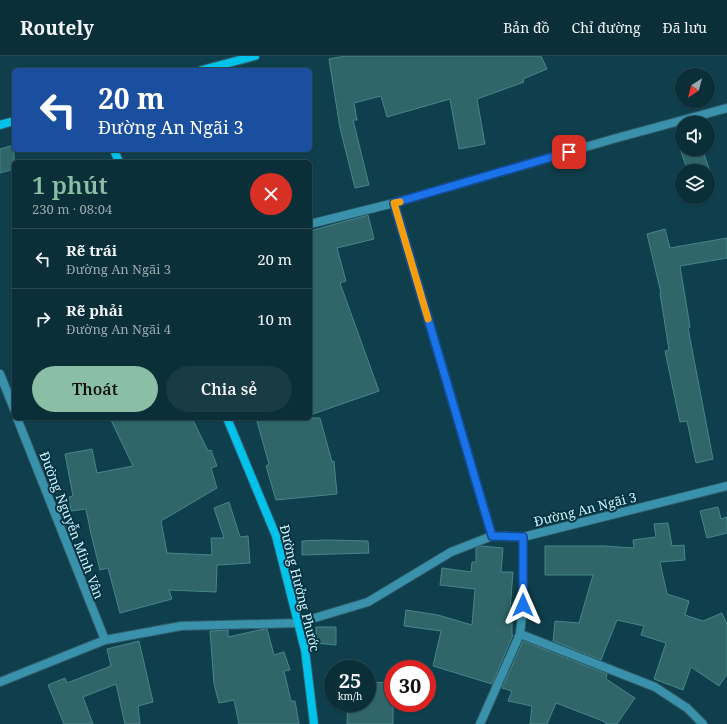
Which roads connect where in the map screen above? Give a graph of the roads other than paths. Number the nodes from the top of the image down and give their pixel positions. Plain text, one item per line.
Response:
1 (255, 56) edge
2 (239, 58) edge
3 (208, 68) edge
4 (727, 108) edge
5 (12, 122) edge
6 (0, 125) edge
7 (394, 203) junction
8 (312, 224) edge
9 (0, 374) edge
10 (12, 404) edge
11 (18, 420) edge
12 (228, 420) edge
13 (727, 486) edge
14 (492, 536) junction
15 (523, 537) junction
16 (298, 623) junction
17 (520, 634) junction
18 (105, 640) junction
19 (0, 682) edge
20 (314, 724) edge
21 (480, 724) edge
22 (703, 724) edge

1 - 2 main road
2 - 3 main road
4 - 7 street
5 - 6 main road
7 - 8 street
7 - 14 street
9 - 10 street
11 - 18 street, Đường Nguyễn Minh Vân
12 - 16 main road, Đường Hưởng Phước
13 - 15 street, Đường An Ngãi 3
14 - 15 street, Đường An Ngãi 3
14 - 16 street, Đường An Ngãi 3
15 - 17 street
16 - 18 street, Đường An Ngãi 3
16 - 20 main road, Đường Hưởng Phước
17 - 21 street
17 - 22 street
18 - 19 street, Đường An Ngãi 3

